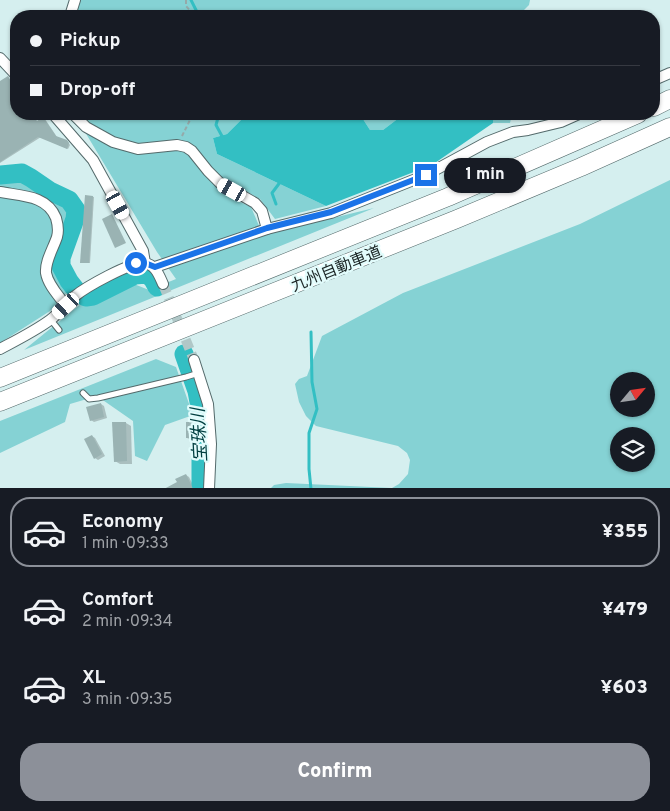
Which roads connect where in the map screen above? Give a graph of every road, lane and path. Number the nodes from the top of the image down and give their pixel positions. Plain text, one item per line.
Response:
1 (0, 58) edge
2 (10, 69) edge
3 (58, 120) edge
4 (78, 120) edge
5 (190, 120) edge
6 (565, 120) edge
7 (624, 120) edge
8 (670, 127) edge
9 (177, 145) junction
10 (0, 192) edge
11 (267, 228) junction
12 (150, 265) junction
13 (163, 284) tunnel mouth
14 (66, 306) junction
15 (51, 320) junction
16 (59, 330) dead end
17 (0, 349) edge
18 (194, 360) tunnel mouth
19 (197, 373) junction
20 (0, 378) edge
21 (83, 393) dead end
22 (0, 402) edge
23 (209, 488) edge

1 - 2 street
3 - 12 street
4 - 9 street
5 - 9 path
6 - 11 street
7 - 20 highway, 九州自動車道
8 - 22 highway, 九州自動車道
9 - 11 street
10 - 14 street
11 - 12 street
12 - 13 street
12 - 14 street
14 - 15 street
15 - 16 lane
15 - 17 street
18 - 19 street
19 - 21 lane
19 - 23 street

